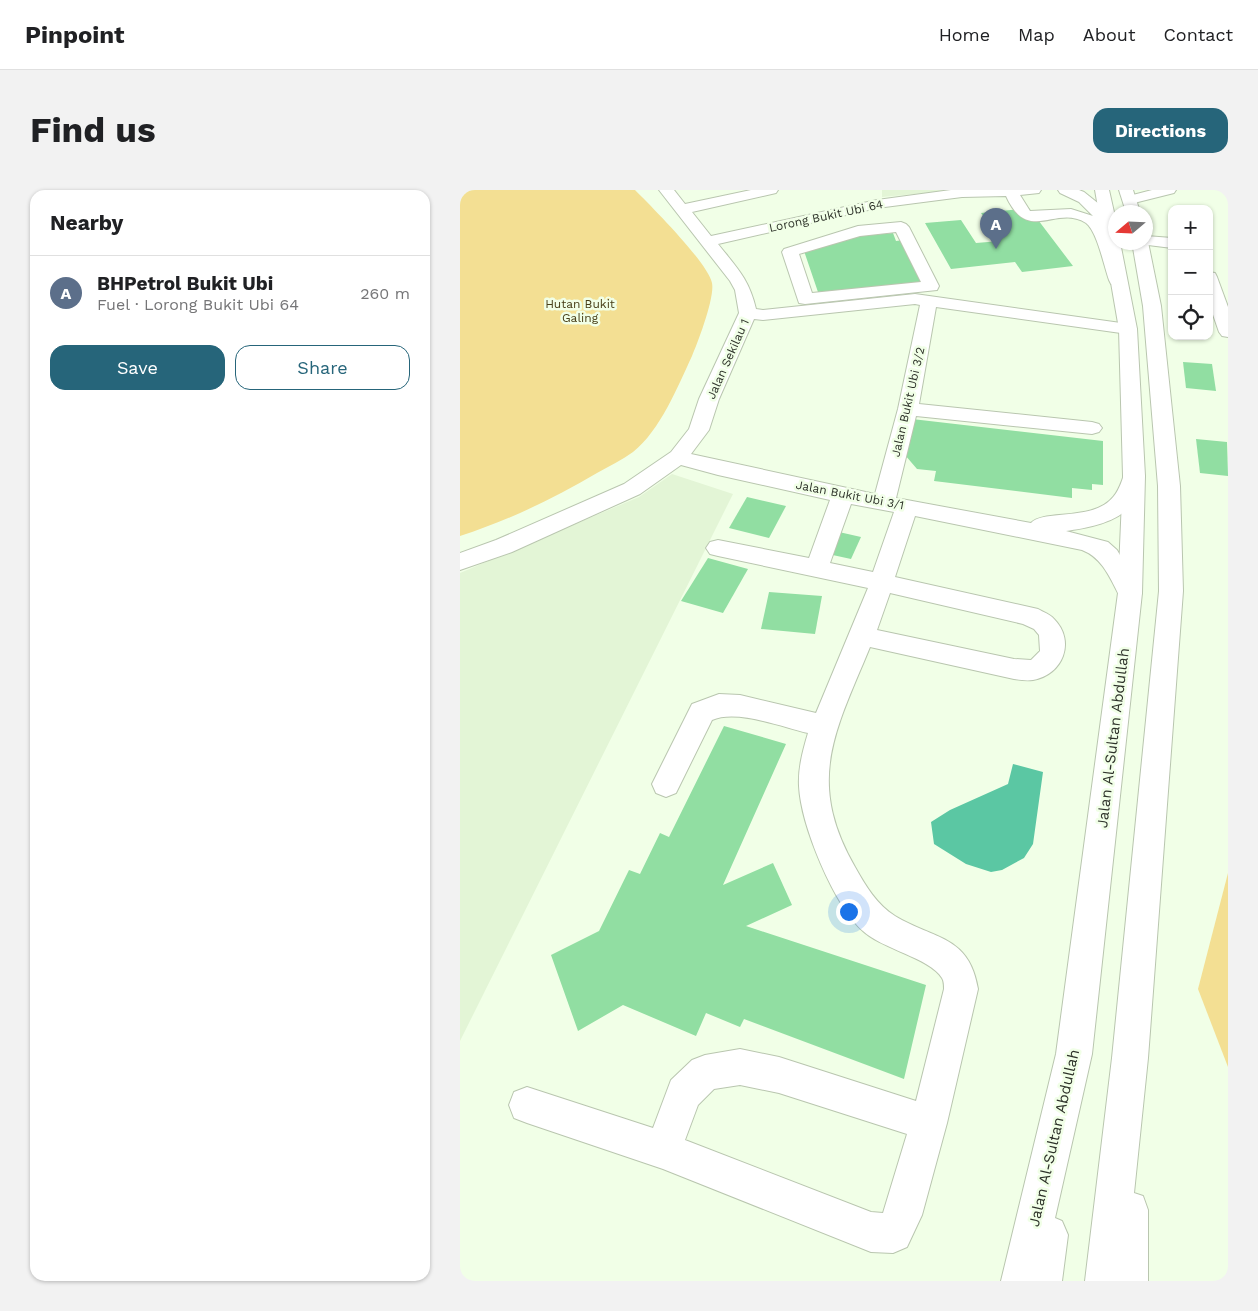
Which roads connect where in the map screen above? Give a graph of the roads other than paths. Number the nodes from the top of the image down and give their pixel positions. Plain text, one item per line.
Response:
1 (666, 190) edge
2 (772, 190) edge
3 (1034, 190) edge
4 (1066, 190) edge
5 (1102, 190) edge
6 (1169, 190) edge
7 (1011, 191) edge
8 (962, 192) edge
9 (877, 197) edge
10 (1130, 201) edge
11 (682, 210) junction
12 (1108, 221) edge
13 (1108, 225) edge
14 (888, 228) junction
15 (1153, 241) edge
16 (708, 242) junction
17 (1168, 243) edge
18 (1113, 250) edge
19 (1142, 250) edge
20 (1120, 288) junction
21 (1213, 289) edge
22 (930, 301) junction
23 (748, 313) junction
24 (1128, 329) junction
25 (1228, 332) edge
26 (908, 409) junction
27 (1092, 428) dead end
28 (678, 456) junction
29 (1134, 476) junction
30 (844, 495) junction
31 (884, 502) junction
32 (907, 506) junction
33 (1024, 529) junction
34 (718, 548) dead end
35 (460, 562) edge
36 (817, 567) junction
37 (880, 584) junction
38 (1130, 593) junction
39 (862, 636) junction
40 (825, 726) junction
41 (666, 784) dead end
42 (1074, 1054) junction
43 (1130, 1058) junction
44 (527, 1105) dead end
45 (929, 1123) junction
46 (663, 1150) junction
47 (1021, 1281) edge
48 (1042, 1281) edge
49 (1105, 1281) edge
50 (1128, 1281) edge

1 - 11 main road, Jalan Sekilau 1
2 - 11 main road
3 - 7 main road, Lorong Bukit Ubi 64
4 - 13 main road
5 - 12 main road, Jalan Al-Sultan Abdullah
6 - 10 main road
7 - 8 main road, Lorong Bukit Ubi 64
7 - 20 main road
8 - 9 main road, Lorong Bukit Ubi 64
9 - 14 main road
9 - 16 main road, Lorong Bukit Ubi 64
11 - 16 main road, Jalan Sekilau 1
14 - 14 main road
15 - 17 main road
16 - 23 main road, Jalan Sekilau 1
18 - 20 main road, Jalan Al-Sultan Abdullah
19 - 43 main road
20 - 24 main road, Jalan Al-Sultan Abdullah
21 - 25 main road
22 - 23 main road
22 - 24 main road
22 - 26 main road, Jalan Bukit Ubi 3/2
23 - 28 main road, Jalan Sekilau 1
24 - 29 main road, Jalan Al-Sultan Abdullah
26 - 27 main road
26 - 31 main road, Jalan Bukit Ubi 3/2
28 - 30 main road, Jalan Bukit Ubi 3/1
28 - 35 main road, Jalan Sekilau 1
29 - 33 main road
29 - 38 main road, Jalan Al-Sultan Abdullah
30 - 31 main road, Jalan Bukit Ubi 3/1
30 - 36 main road
31 - 32 main road, Jalan Bukit Ubi 3/1
32 - 33 main road, Jalan Bukit Ubi 3/1
32 - 37 main road
33 - 38 main road, Jalan Bukit Ubi 3/1
34 - 36 main road
36 - 37 main road
37 - 39 main road
37 - 39 main road
38 - 42 main road, Jalan Al-Sultan Abdullah
39 - 40 main road
40 - 41 main road
40 - 45 main road
42 - 47 main road, Jalan Al-Sultan Abdullah
42 - 48 main road
43 - 49 main road
43 - 50 main road
44 - 46 main road
45 - 46 main road
45 - 46 main road

